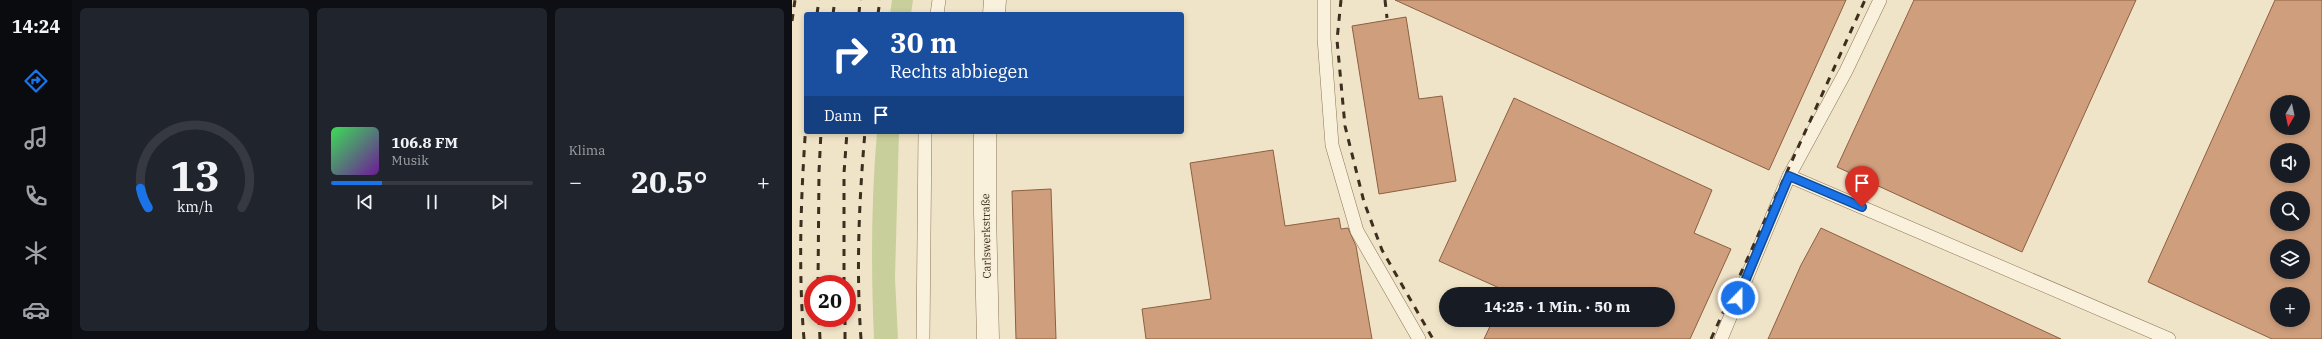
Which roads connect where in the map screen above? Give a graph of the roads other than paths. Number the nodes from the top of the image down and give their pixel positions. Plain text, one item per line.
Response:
1 (939, 0) edge
2 (995, 0) edge
3 (1324, 0) edge
4 (1880, 0) edge
5 (937, 12) edge
6 (994, 12) edge
7 (925, 134) edge
8 (986, 134) edge
9 (1789, 176) junction
10 (923, 339) edge
11 (988, 339) edge
12 (1419, 339) edge
13 (1722, 339) edge
14 (2169, 339) edge

1 - 5 lane
2 - 6 street
3 - 12 lane
4 - 9 lane
7 - 10 lane
8 - 11 street, Carlswerkstraße
9 - 13 lane
9 - 14 lane

